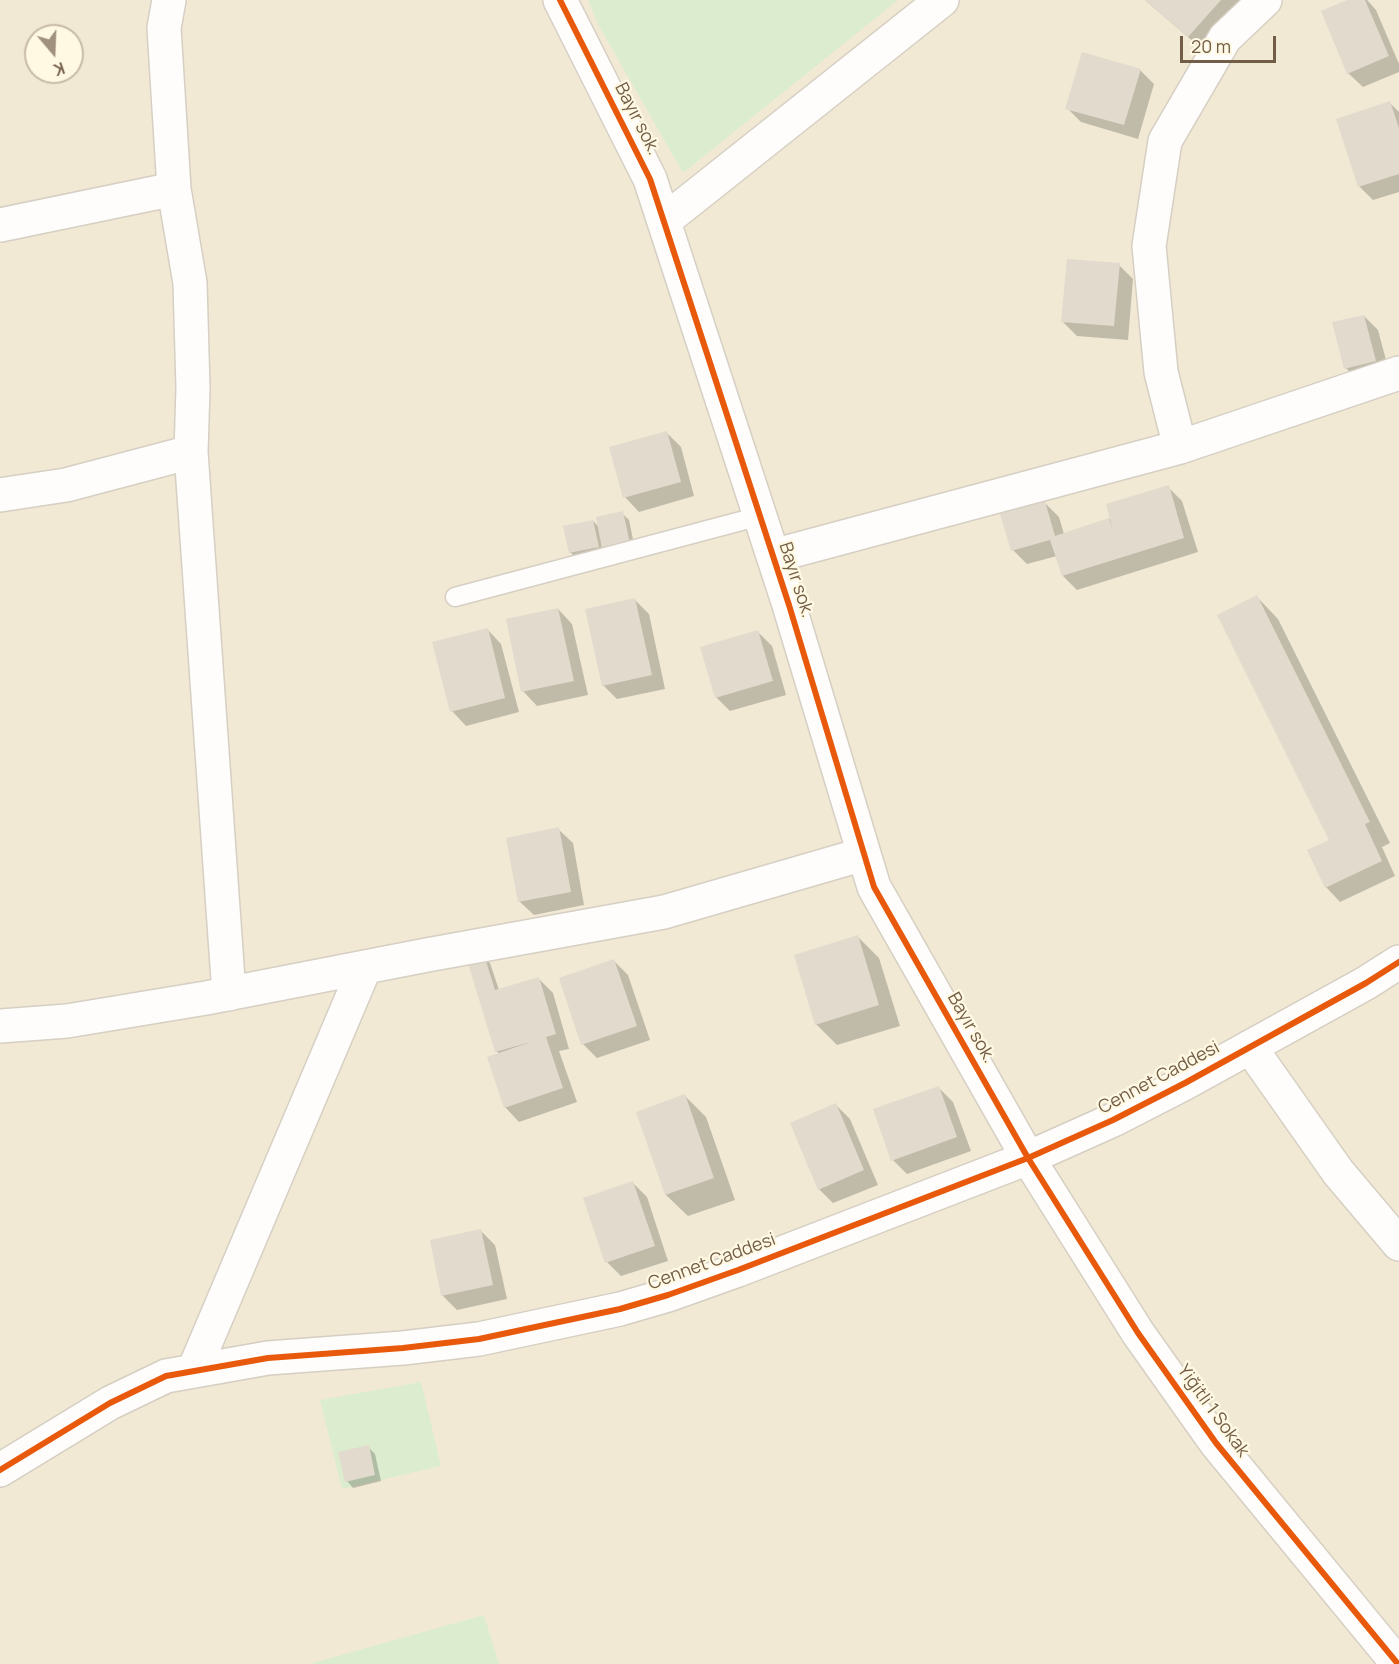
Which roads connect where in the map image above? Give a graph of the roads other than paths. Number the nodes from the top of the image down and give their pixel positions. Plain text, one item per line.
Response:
1 (169, 0) edge
2 (560, 0) edge
3 (942, 0) edge
4 (1265, 0) edge
5 (174, 189) junction
6 (664, 221) junction
7 (0, 225) edge
8 (1399, 373) edge
9 (1180, 447) junction
10 (191, 452) junction
11 (0, 495) edge
12 (760, 516) junction
13 (773, 556) junction
14 (455, 597) dead end
15 (864, 854) junction
16 (1399, 962) edge
17 (365, 967) junction
18 (229, 993) junction
19 (0, 1026) edge
20 (1250, 1047) junction
21 (1028, 1158) junction
22 (1399, 1244) edge
23 (194, 1370) junction
24 (0, 1470) edge
25 (1392, 1644) edge

1 - 5 street
2 - 6 street, Bayır sok.
3 - 6 street
4 - 9 street
5 - 7 street
5 - 10 street
6 - 12 street, Bayır sok.
8 - 9 street
9 - 13 street
10 - 11 street
10 - 18 street
12 - 13 street, Bayır sok.
12 - 14 lane
13 - 15 street, Bayır sok.
15 - 17 street
15 - 21 street, Bayır sok.
16 - 20 street, Cennet Caddesi
17 - 18 street
17 - 23 street
18 - 19 street
20 - 21 street, Cennet Caddesi
20 - 22 street
21 - 23 street, Cennet Caddesi
21 - 25 street, Yiğitli 1 Sokak
23 - 24 street, Cennet Caddesi

